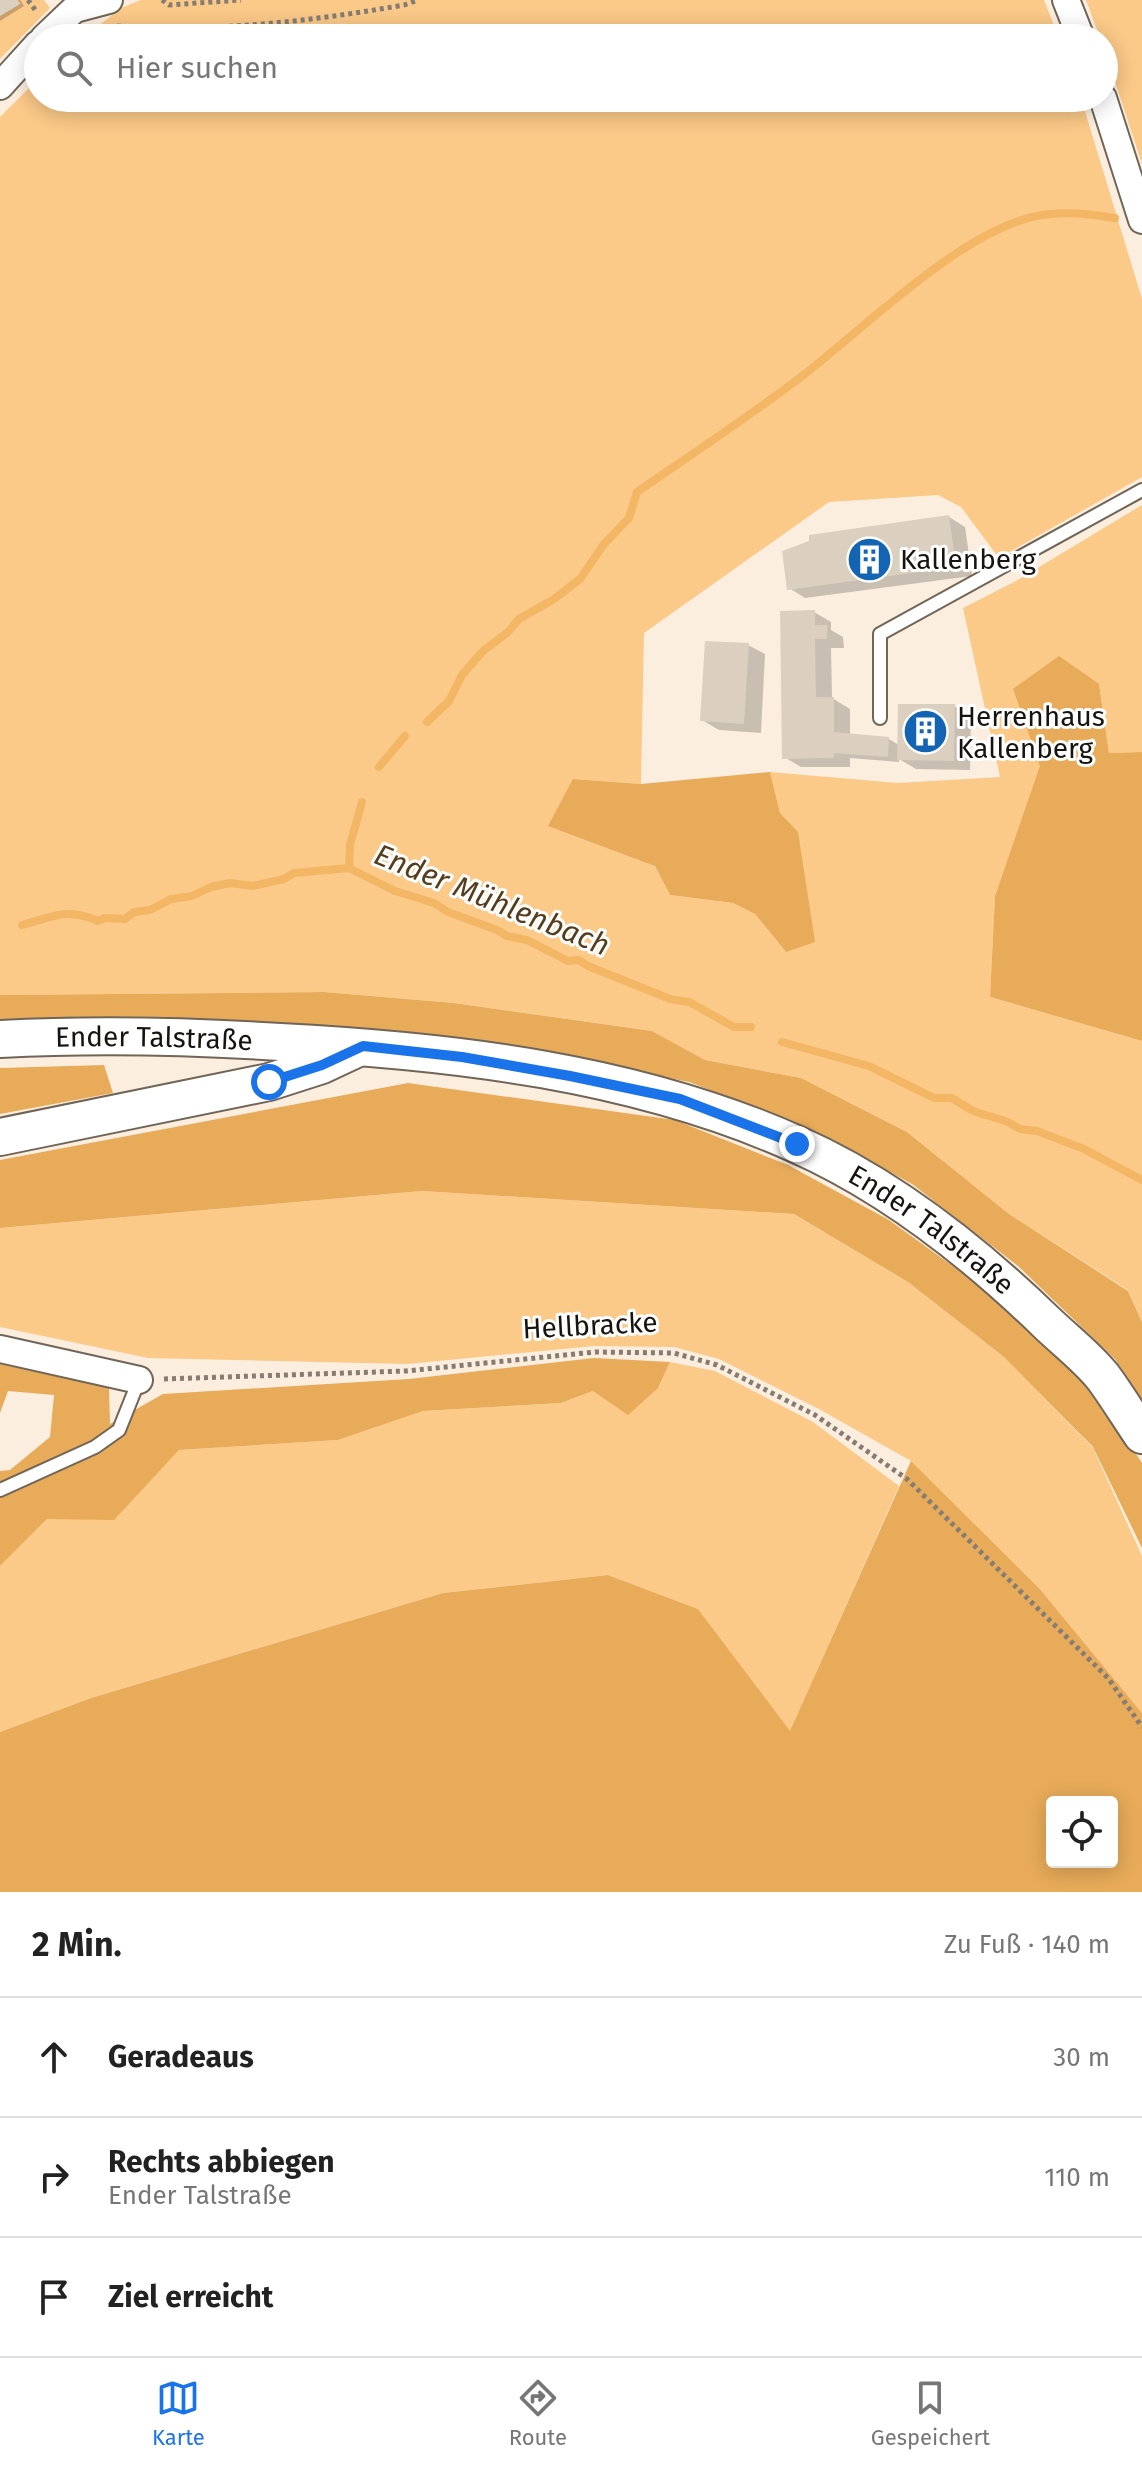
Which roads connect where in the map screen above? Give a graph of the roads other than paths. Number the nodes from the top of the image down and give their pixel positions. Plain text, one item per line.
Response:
1 (109, 0) edge
2 (1066, 0) edge
3 (66, 17) edge
4 (1075, 24) edge
5 (24, 59) edge
6 (0, 86) edge
7 (1107, 112) edge
8 (1142, 220) edge
9 (1142, 490) edge
10 (880, 718) dead end
11 (0, 1039) edge
12 (363, 1046) junction
13 (0, 1137) edge
14 (0, 1349) edge
15 (139, 1380) joint
16 (1142, 1435) edge
17 (0, 1490) edge

1 - 3 street
2 - 4 street
5 - 6 street
7 - 8 street
9 - 10 lane
11 - 12 main road, Ender Talstraße
12 - 13 main road
12 - 16 main road, Ender Talstraße
14 - 15 street
15 - 17 lane

